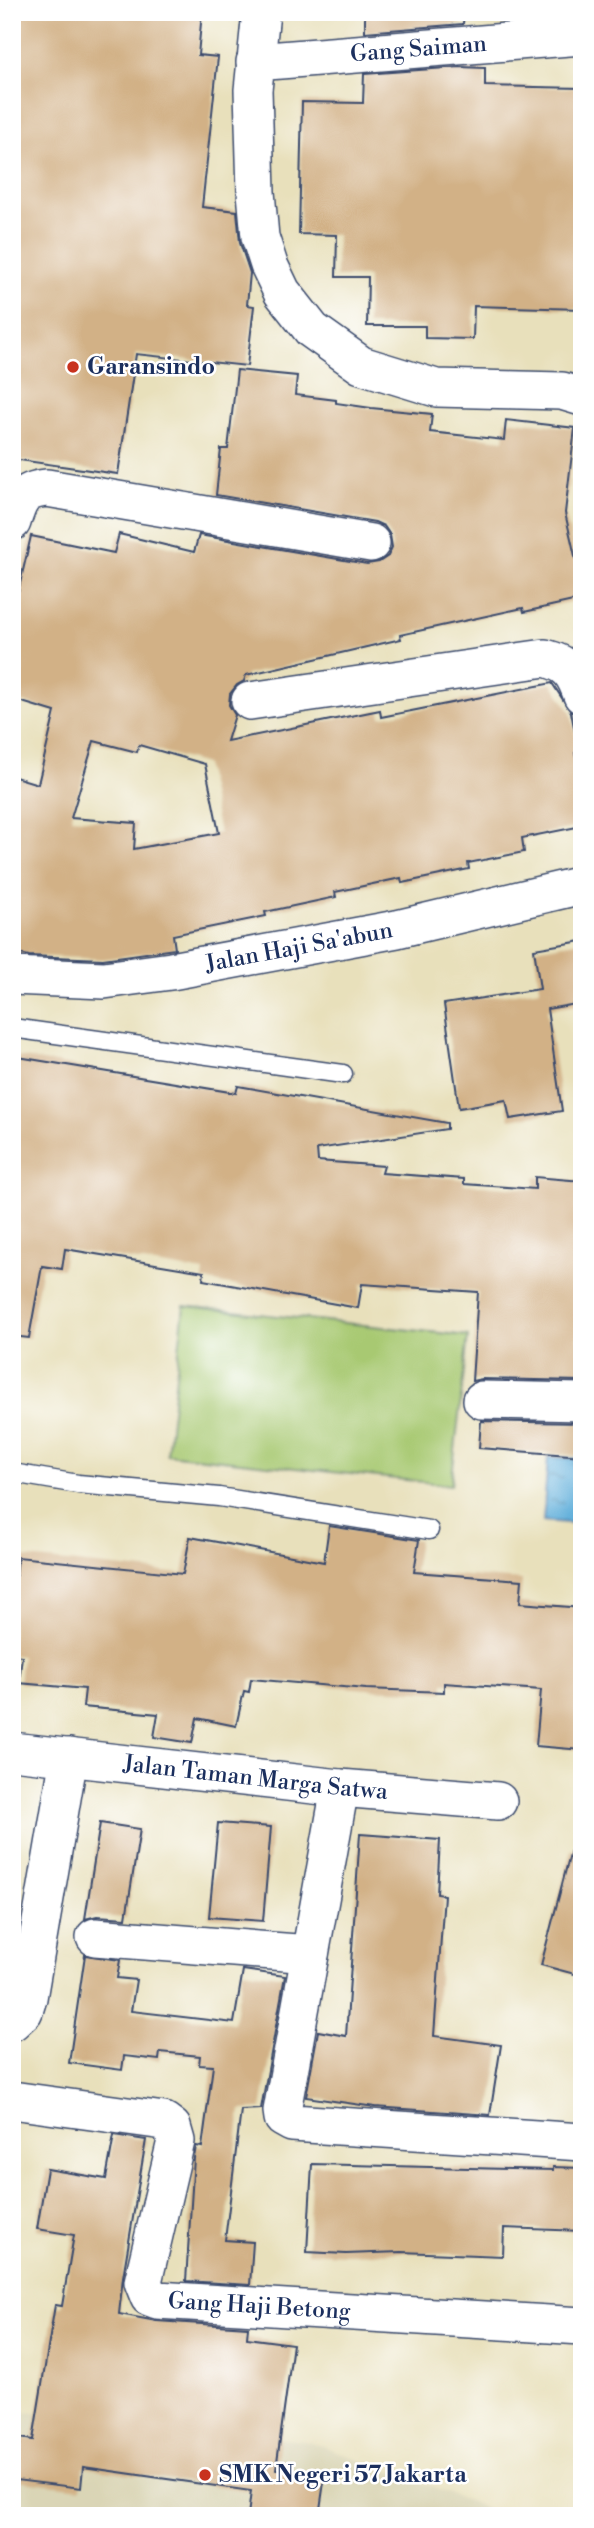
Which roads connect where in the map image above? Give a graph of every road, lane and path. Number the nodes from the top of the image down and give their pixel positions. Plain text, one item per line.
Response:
1 (261, 12) edge
2 (582, 36) edge
3 (255, 62) junction
4 (582, 397) edge
5 (12, 522) edge
6 (371, 543) dead end
7 (582, 695) edge
8 (250, 701) dead end
9 (582, 885) edge
10 (12, 976) edge
11 (12, 1028) edge
12 (343, 1074) dead end
13 (482, 1400) dead end
14 (582, 1402) edge
15 (12, 1473) edge
16 (429, 1530) dead end
17 (12, 1751) edge
18 (69, 1757) junction
19 (340, 1787) junction
20 (498, 1801) dead end
21 (95, 1937) dead end
22 (310, 1954) junction
23 (12, 2022) edge
24 (12, 2100) edge
25 (582, 2142) edge
26 (582, 2326) edge

1 - 3 street
2 - 3 street, Gang Saiman
3 - 4 street
5 - 6 street
7 - 8 street
9 - 10 street, Jalan Haji Sa'abun
11 - 12 lane
13 - 14 street
15 - 16 lane
17 - 18 street, Jalan Taman Marga Satwa
18 - 19 street, Jalan Taman Marga Satwa
18 - 23 street
19 - 20 street, Jalan Taman Marga Satwa
19 - 22 street
21 - 22 street
22 - 25 street
24 - 26 street, Gang Haji Betong

